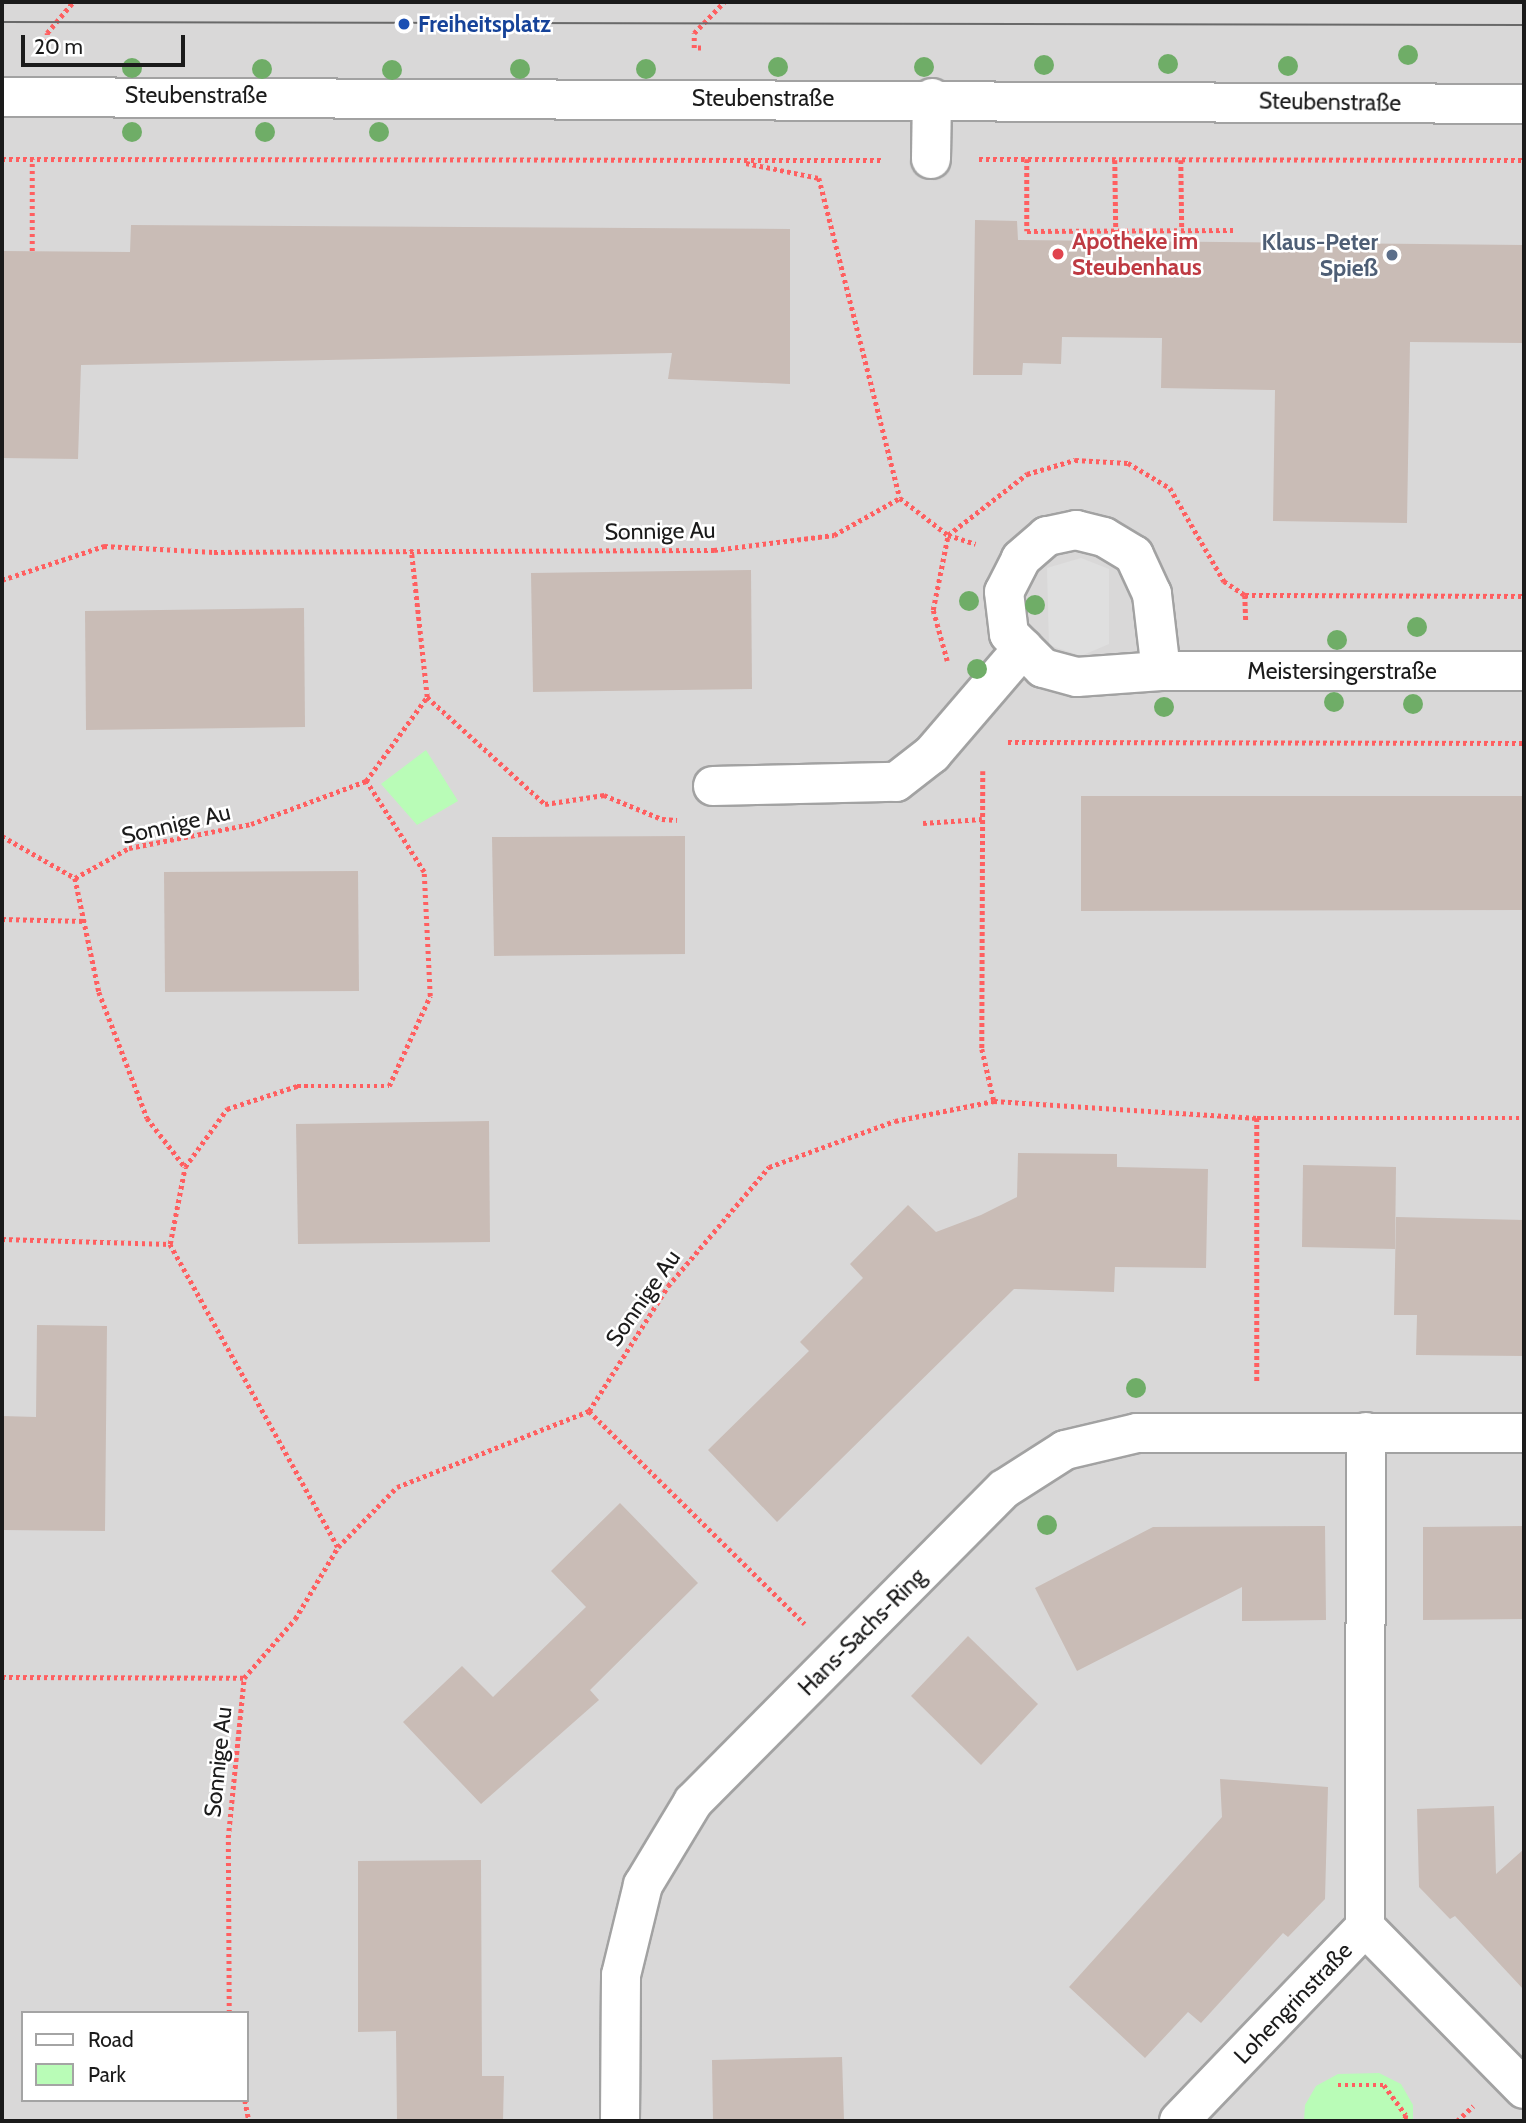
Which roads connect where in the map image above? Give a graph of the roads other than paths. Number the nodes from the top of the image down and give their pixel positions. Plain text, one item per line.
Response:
1 (2, 97) edge
2 (932, 98) junction
3 (1524, 104) edge
4 (931, 159) road end
5 (1023, 648) junction
6 (1161, 671) junction
7 (1524, 671) edge
8 (712, 786) dead end
9 (1366, 1432) junction
10 (1524, 1433) edge
11 (1365, 1927) junction
12 (1524, 2089) edge
13 (620, 2121) edge
14 (1179, 2121) edge

1 - 2 street, Steubenstraße
2 - 3 street, Steubenstraße
2 - 4 street
5 - 6 street, Meistersingerstraße
5 - 6 street, Meistersingerstraße
5 - 8 street
6 - 7 street, Meistersingerstraße
9 - 10 street, Hans-Sachs-Ring
9 - 11 street
9 - 13 street, Hans-Sachs-Ring
11 - 12 street, Lohengrinstraße
11 - 14 street, Lohengrinstraße

